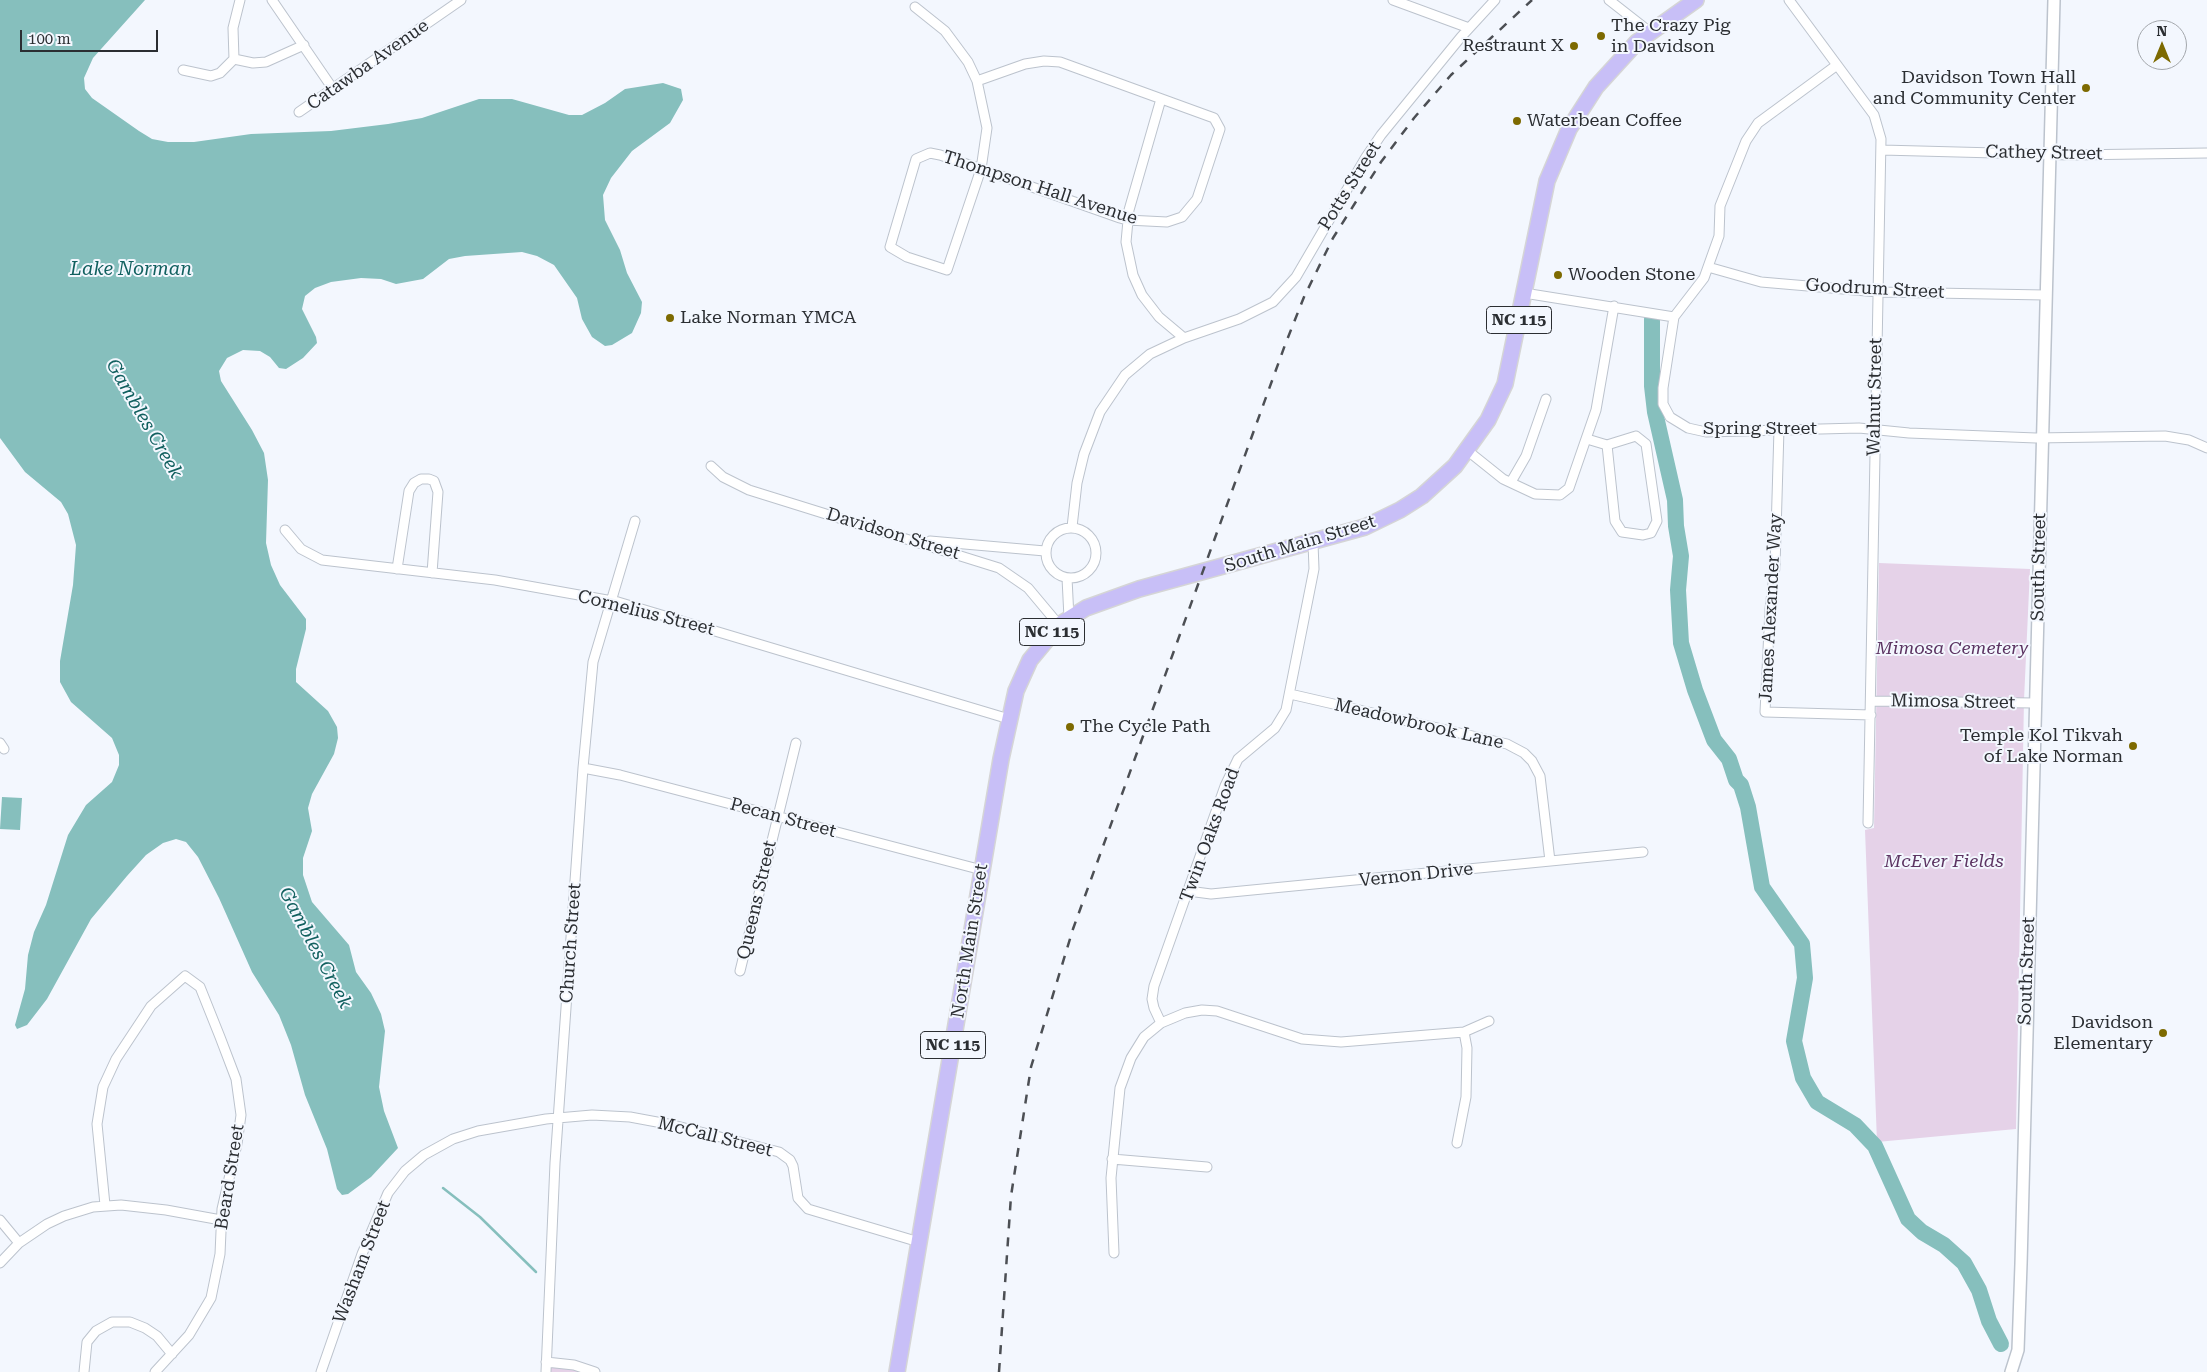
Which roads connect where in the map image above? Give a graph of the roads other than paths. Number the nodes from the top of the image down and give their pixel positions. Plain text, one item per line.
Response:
1 (240, 0) edge
2 (272, 0) edge
3 (461, 0) edge
4 (1393, 0) edge
5 (1495, 0) edge
6 (1609, 0) edge
7 (1696, 0) edge
8 (1789, 0) edge
9 (2054, 0) edge
10 (915, 7) dead end
11 (1469, 28) junction
12 (1650, 32) junction
13 (304, 45) junction
14 (234, 59) junction
15 (1837, 65) junction
16 (183, 70) dead end
17 (978, 81) junction
18 (333, 89) junction
19 (1162, 99) junction
20 (299, 112) dead end
21 (1882, 150) junction
22 (2207, 153) edge
23 (2049, 154) junction
24 (981, 169) junction
25 (1127, 220) junction
26 (1708, 267) junction
27 (1878, 292) junction
28 (1524, 293) junction
29 (2045, 295) junction
30 (1614, 306) junction
31 (1674, 317) junction
32 (1184, 338) junction
33 (1546, 400) dead end
34 (1779, 429) junction
35 (1874, 430) junction
36 (2042, 438) junction
37 (1587, 439) junction
38 (1607, 445) junction
39 (2207, 448) edge
40 (1468, 451) junction
41 (711, 466) dead end
42 (1511, 482) junction
43 (635, 521) dead end
44 (1072, 527) junction
45 (285, 530) dead end
46 (913, 540) junction
47 (1312, 543) junction
48 (1045, 551) junction
49 (397, 569) junction
50 (432, 573) junction
51 (1067, 578) junction
52 (1154, 585) joint
53 (610, 601) junction
54 (1064, 621) junction
55 (1290, 694) junction
56 (1871, 701) junction
57 (2035, 704) junction
58 (1871, 715) junction
59 (1009, 718) junction
60 (796, 743) dead end
61 (583, 768) junction
62 (777, 817) junction
63 (1868, 823) dead end
64 (1643, 852) dead end
65 (1550, 861) junction
66 (982, 870) junction
67 (1188, 891) junction
68 (740, 971) dead end
69 (1489, 1022) dead end
70 (1161, 1023) junction
71 (1464, 1032) junction
72 (559, 1118) junction
73 (1457, 1143) dead end
74 (1112, 1160) junction
75 (1207, 1167) dead end
76 (105, 1205) junction
77 (0, 1220) edge
78 (221, 1220) junction
79 (19, 1242) junction
80 (919, 1242) junction
81 (1114, 1253) dead end
82 (0, 1263) edge
83 (172, 1354) junction
84 (546, 1362) junction
85 (84, 1372) edge
86 (155, 1372) edge
87 (321, 1372) edge
88 (546, 1372) edge
89 (596, 1372) edge
90 (897, 1372) edge
91 (2011, 1372) edge

1 - 14 street
2 - 13 street
3 - 18 street, Catawba Avenue
4 - 11 street
5 - 11 street, Potts Street
6 - 12 street
7 - 12 main road, South Main Street / NC 115
8 - 15 street, Walnut Street
9 - 23 street, South Street
10 - 17 street
11 - 32 street, Potts Street
12 - 28 main road, South Main Street / NC 115
13 - 14 street
13 - 18 street
14 - 16 street
15 - 21 street, Walnut Street
15 - 26 street, Spring Street
17 - 19 street, Thompson Hall Avenue
17 - 24 street
18 - 20 street, Catawba Avenue
19 - 25 street
19 - 25 street, Thompson Hall Avenue
21 - 23 street, Cathey Street
21 - 27 street, Walnut Street
22 - 23 street, Cathey Street
23 - 29 street, South Street
24 - 24 street, Thompson Hall Avenue
24 - 25 street, Thompson Hall Avenue
25 - 32 street
26 - 27 street, Goodrum Street
26 - 31 street, Spring Street
27 - 29 street, Goodrum Street
27 - 35 street, Walnut Street
28 - 30 street
28 - 40 main road, South Main Street / NC 115
29 - 36 street, South Street
30 - 31 street
30 - 37 street
31 - 34 street, Spring Street
32 - 44 street, Potts Street
33 - 42 street
34 - 35 street, Spring Street
34 - 58 street, James Alexander Way
35 - 36 street, Spring Street
35 - 56 street, Walnut Street
36 - 39 street, Spring Street
36 - 57 street, South Street
37 - 38 street
37 - 42 street
38 - 38 street
40 - 42 street
40 - 47 main road, South Main Street / NC 115
41 - 46 street, Davidson Street
43 - 53 street, Church Street
44 - 48 street
44 - 51 street
45 - 49 street, Cornelius Street
46 - 48 street
46 - 54 street, Davidson Street
47 - 52 main road, South Main Street / NC 115
47 - 55 street, Twin Oaks Road
48 - 51 street
49 - 50 street, Cornelius Street
49 - 50 street
50 - 53 street, Cornelius Street
51 - 54 street
52 - 54 main road, North Main Street / NC 115
53 - 59 street, Cornelius Street
53 - 61 street, Church Street
54 - 59 main road, North Main Street / NC 115
55 - 65 street, Meadowbrook Lane
55 - 67 street, Twin Oaks Road
56 - 57 street, Mimosa Street
56 - 58 street, Walnut Street
57 - 91 street, South Street
58 - 63 street, Walnut Street
59 - 66 main road, North Main Street / NC 115
60 - 62 street, Queens Street
61 - 62 street, Pecan Street
61 - 72 street, Church Street
62 - 66 street, Pecan Street
62 - 68 street, Queens Street
64 - 65 street, Vernon Drive
65 - 67 street, Vernon Drive
66 - 80 main road, North Main Street / NC 115
67 - 70 street, Twin Oaks Road
69 - 71 street
70 - 71 street
70 - 74 street
71 - 73 street
72 - 80 street, McCall Street
72 - 84 street, Church Street
72 - 87 street, Washam Street
74 - 75 street
74 - 81 street
76 - 78 street
76 - 78 street, Beard Street
76 - 79 street
77 - 79 street
78 - 83 street, Beard Street
79 - 82 street
80 - 90 main road, North Main Street / NC 115
83 - 85 street
83 - 86 street, Beard Street
84 - 88 street, Church Street
84 - 89 street

